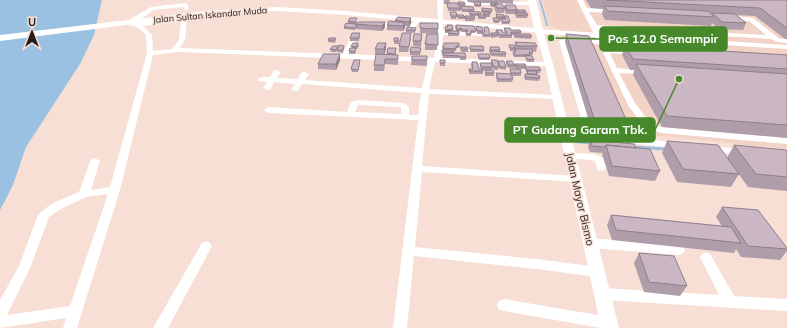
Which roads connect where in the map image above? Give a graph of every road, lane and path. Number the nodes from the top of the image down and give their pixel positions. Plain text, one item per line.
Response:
1 (156, 0) edge
2 (178, 0) edge
3 (440, 0) edge
4 (464, 0) edge
5 (580, 0) edge
6 (517, 1) edge
7 (532, 2) edge
8 (161, 7) junction
9 (468, 7) edge
10 (153, 8) junction
11 (187, 9) dead end
12 (586, 10) junction
13 (625, 12) edge
14 (198, 17) dead end
15 (718, 17) edge
16 (537, 18) junction
17 (182, 20) junction
18 (418, 20) junction
19 (440, 22) junction
20 (137, 23) junction
21 (367, 24) edge
22 (595, 27) junction
23 (499, 28) junction
24 (767, 32) junction
25 (440, 33) junction
26 (482, 34) edge
27 (717, 34) junction
28 (540, 36) junction
29 (0, 38) edge
30 (600, 39) junction
31 (776, 39) junction
32 (352, 41) edge
33 (787, 41) edge
34 (787, 47) edge
35 (174, 50) junction
36 (605, 50) junction
37 (150, 53) junction
38 (643, 53) edge
39 (345, 56) junction
40 (435, 60) junction
41 (549, 64) junction
42 (616, 70) junction
43 (655, 73) edge
44 (305, 74) dead end
45 (275, 76) junction
46 (262, 79) dead end
47 (300, 81) junction
48 (267, 88) dead end
49 (295, 89) dead end
50 (425, 91) junction
51 (556, 97) junction
52 (268, 110) dead end
53 (350, 114) junction
54 (405, 117) junction
55 (422, 118) junction
56 (586, 124) dead end
57 (564, 132) junction
58 (787, 142) edge
59 (688, 147) edge
60 (702, 148) edge
61 (755, 153) edge
62 (570, 156) junction
63 (95, 161) dead end
64 (602, 168) dead end
65 (417, 169) junction
66 (575, 179) junction
67 (115, 190) junction
68 (84, 194) junction
69 (590, 243) junction
70 (206, 246) dead end
71 (679, 250) dead end
72 (409, 251) junction
73 (706, 257) dead end
74 (597, 272) junction
75 (602, 294) junction
76 (730, 302) junction
77 (504, 305) dead end
78 (787, 305) edge
79 (75, 311) junction
80 (0, 314) edge
81 (0, 322) edge
82 (610, 325) edge
83 (70, 328) edge
84 (160, 328) edge
85 (400, 328) edge

1 - 10 street
2 - 8 street
3 - 19 street
4 - 6 street
5 - 12 street
6 - 7 street
7 - 9 street
7 - 16 highway, Jalan Mayor Bismo
8 - 10 street
8 - 11 street
10 - 20 street
12 - 13 street
12 - 22 street
14 - 17 street
15 - 24 street
16 - 23 highway
16 - 28 highway, Jalan Mayor Bismo
17 - 20 street
17 - 35 street
18 - 19 highway, Jalan Sultan Iskandar Muda
18 - 20 highway, Jalan Sultan Iskandar Muda
18 - 21 street
19 - 23 highway, Jalan Sultan Iskandar Muda
19 - 25 street
20 - 29 highway, Jalan Sultan Iskandar Muda
20 - 37 street
22 - 27 street
22 - 30 street
23 - 28 highway
24 - 27 street
24 - 31 street
25 - 26 street
25 - 40 street
27 - 31 street
28 - 30 main road
28 - 41 main road, Jalan Mayor Bismo
30 - 34 main road
30 - 36 street
30 - 56 street
31 - 33 street
31 - 34 street
32 - 39 street
35 - 37 street
35 - 39 street
36 - 38 street
36 - 42 street
37 - 67 street
39 - 40 street
40 - 41 street
40 - 50 street
41 - 51 main road, Jalan Mayor Bismo
42 - 43 street
42 - 58 street
44 - 47 street
45 - 46 street
45 - 47 street
45 - 48 street
47 - 49 street
47 - 50 street
50 - 51 street
50 - 55 street
51 - 57 main road, Jalan Mayor Bismo
52 - 53 street
53 - 54 street
53 - 54 street
54 - 55 street
55 - 65 street
57 - 59 street
57 - 62 main road, Jalan Mayor Bismo
60 - 61 street
62 - 64 street
62 - 66 main road, Jalan Mayor Bismo
63 - 68 street
65 - 66 street
65 - 72 street
66 - 69 main road, Jalan Mayor Bismo
67 - 68 street
67 - 79 street
68 - 80 street
69 - 71 street
69 - 74 main road, Jalan Mayor Bismo
70 - 84 street
72 - 74 street
72 - 85 street
73 - 76 street
74 - 75 main road, Jalan Mayor Bismo
75 - 76 street
75 - 82 main road, Jalan Mayor Bismo
76 - 78 street
77 - 82 street
79 - 81 street
79 - 83 street

